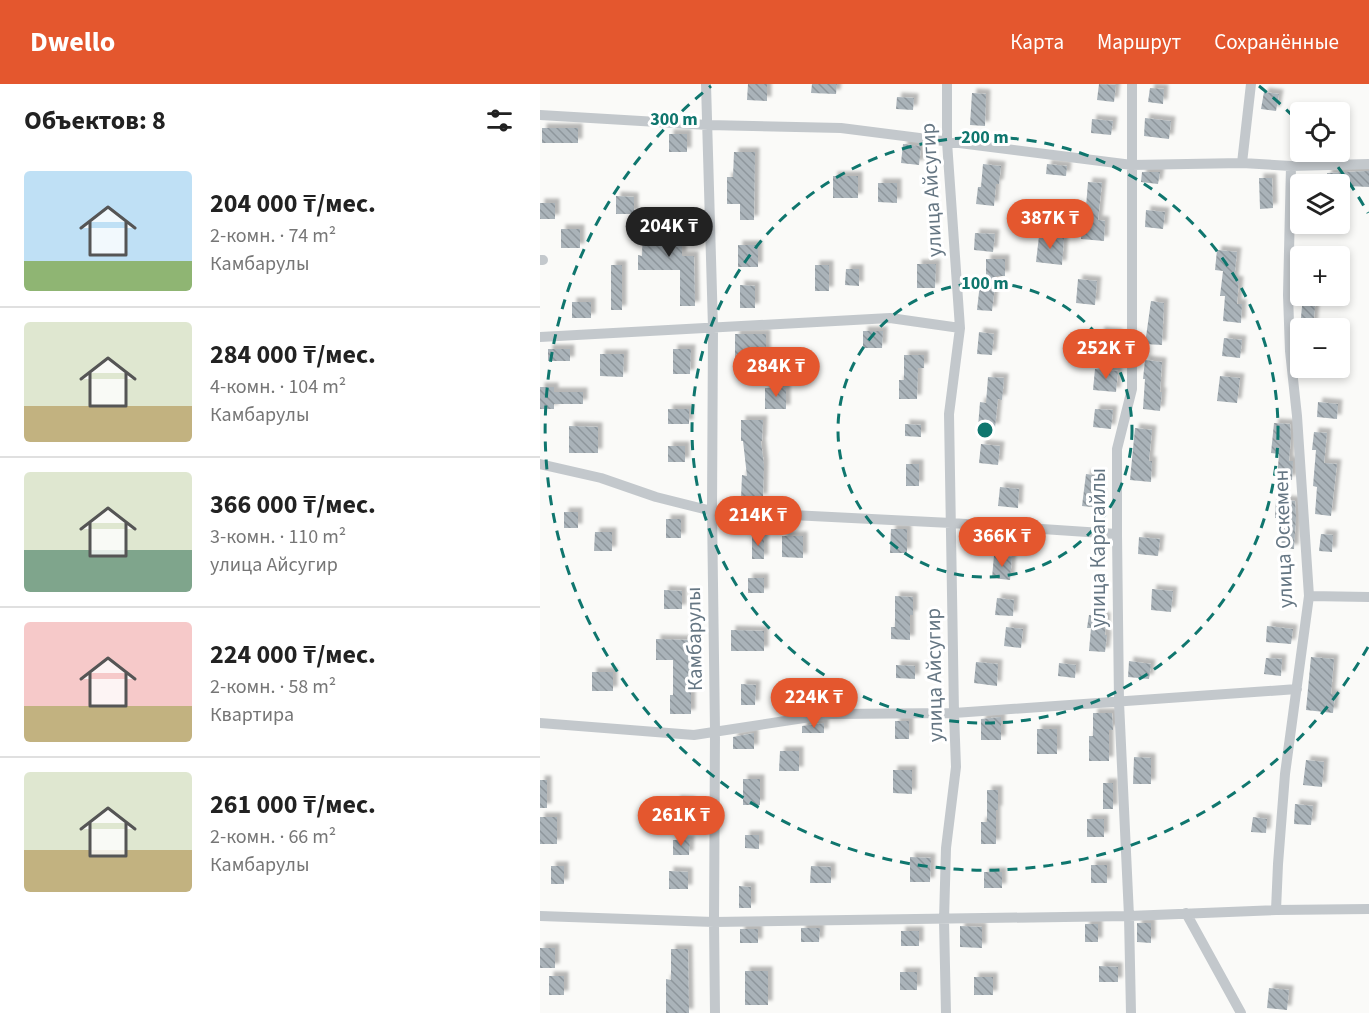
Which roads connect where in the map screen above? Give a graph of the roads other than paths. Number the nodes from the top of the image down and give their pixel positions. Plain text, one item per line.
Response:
1 (706, 84) edge
2 (947, 84) edge
3 (1132, 84) edge
4 (1251, 84) edge
5 (540, 115) edge
6 (708, 125) junction
7 (947, 142) junction
8 (1242, 163) junction
9 (1369, 164) edge
10 (1132, 165) junction
11 (1291, 166) junction
12 (713, 328) junction
13 (960, 328) junction
14 (540, 337) edge
15 (540, 464) edge
16 (712, 511) junction
17 (951, 523) junction
18 (1117, 534) junction
19 (1309, 596) junction
20 (1369, 597) edge
21 (1297, 689) junction
22 (1119, 702) junction
23 (954, 712) junction
24 (540, 723) edge
25 (715, 732) junction
26 (1369, 909) edge
27 (1276, 910) junction
28 (1186, 913) junction
29 (540, 916) edge
30 (1129, 916) junction
31 (945, 920) junction
32 (714, 922) junction
33 (715, 1013) edge
34 (946, 1013) edge
35 (1131, 1013) edge
36 (1241, 1013) edge

1 - 6 street, Камбарулы
2 - 7 street, улица Айсугир
3 - 10 street, улица Карагайлы
4 - 8 street
5 - 6 street
6 - 7 street
6 - 12 street, Камбарулы
7 - 10 street
7 - 13 street, улица Айсугир
8 - 10 street
8 - 11 street
9 - 11 street
10 - 18 street, улица Карагайлы
11 - 19 street, улица Оскемен
12 - 13 street
12 - 14 street
12 - 16 street, Камбарулы
13 - 17 street, улица Айсугир
15 - 16 street
16 - 17 street
16 - 25 street, Камбарулы
17 - 18 street
17 - 23 street, улица Айсугир
18 - 22 street, улица Карагайлы
19 - 20 street
19 - 21 street, улица Оскемен
21 - 22 street
21 - 27 street, улица Оскемен
22 - 23 street
22 - 30 street, улица Карагайлы
23 - 25 street
23 - 31 street, улица Айсугир
24 - 25 street
25 - 32 street, Камбарулы
26 - 27 street
27 - 28 street
28 - 30 street
28 - 36 street
29 - 32 street
30 - 31 street
30 - 35 street, улица Карагайлы
31 - 32 street
31 - 34 street, улица Айсугир
32 - 33 street, Камбарулы

